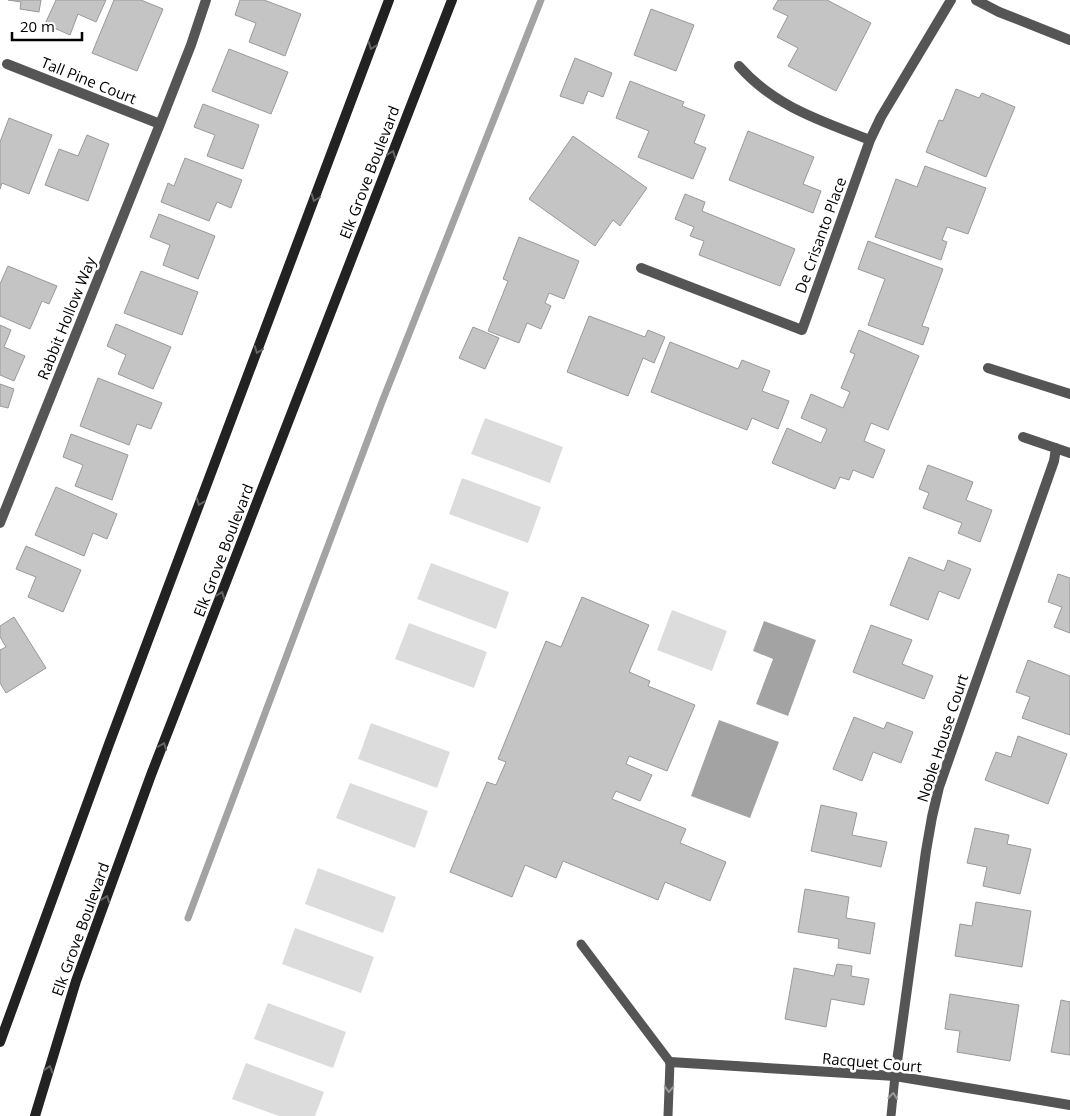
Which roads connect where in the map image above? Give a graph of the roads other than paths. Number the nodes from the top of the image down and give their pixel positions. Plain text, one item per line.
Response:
1 (206, 0) edge
2 (389, 0) edge
3 (452, 0) edge
4 (950, 0) edge
5 (976, 0) edge
6 (1070, 40) edge
7 (7, 64) dead end
8 (740, 66) dead end
9 (160, 124) junction
10 (870, 140) junction
11 (641, 268) dead end
12 (988, 368) dead end
13 (1070, 394) edge
14 (1023, 437) dead end
15 (1056, 448) junction
16 (1070, 453) edge
17 (0, 523) edge
18 (581, 944) dead end
19 (0, 1042) edge
20 (670, 1062) junction
21 (895, 1076) junction
22 (1070, 1105) edge
23 (35, 1116) edge
24 (668, 1116) edge
25 (891, 1116) edge

1 - 9 street, Rabbit Hollow Way
2 -> 19 main road
23 -> 3 main road, Elk Grove Boulevard
4 - 10 street, De Crisanto Place
5 - 6 street
7 - 9 street, Tall Pine Court
8 - 10 street
9 - 17 street, Rabbit Hollow Way
10 - 11 street, De Crisanto Place
12 - 13 street
14 - 15 street
15 - 16 street
15 - 21 street, Noble House Court
18 - 20 lane
20 - 21 street, Racquet Court
20 -> 24 lane
21 - 22 street, Racquet Court
25 -> 21 lane

